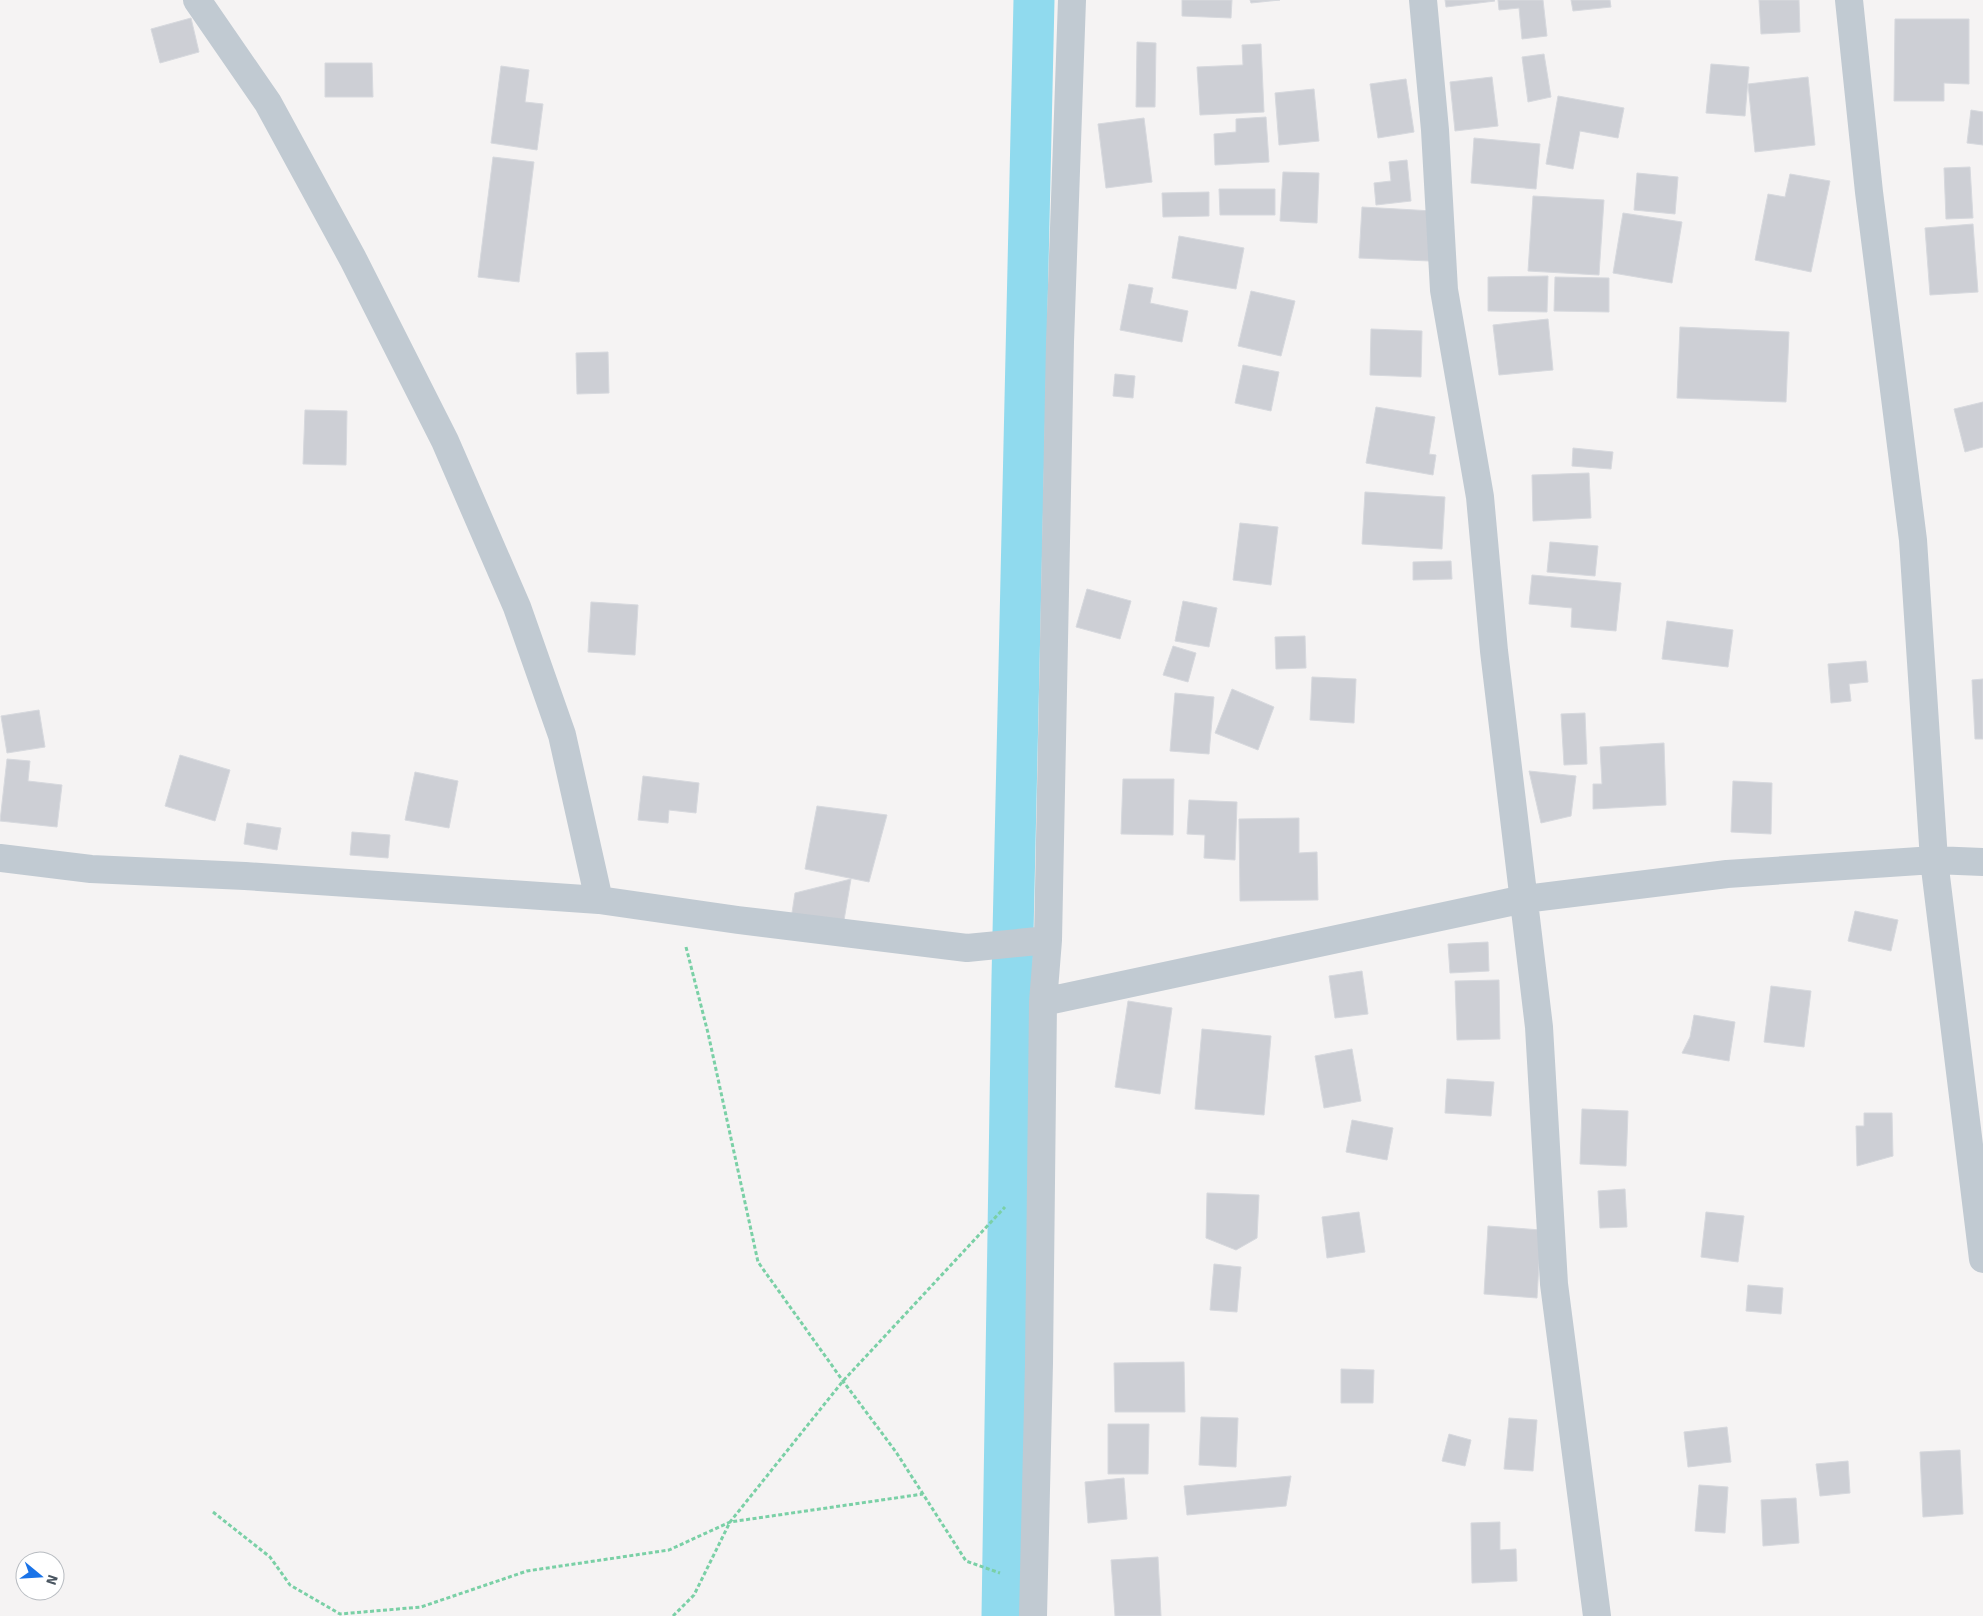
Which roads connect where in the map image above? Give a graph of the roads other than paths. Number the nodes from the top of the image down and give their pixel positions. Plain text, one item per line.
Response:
1 (197, 0) edge
2 (1072, 0) edge
3 (1423, 0) edge
4 (1849, 0) edge
5 (0, 858) edge
6 (1934, 860) junction
7 (1983, 862) edge
8 (1524, 899) junction
9 (599, 900) junction
10 (1048, 940) junction
11 (1043, 1002) junction
12 (1978, 1174) edge
13 (1983, 1259) edge
14 (1033, 1616) edge
15 (1597, 1616) edge

1 - 9 street
2 - 10 street
3 - 8 street
4 - 6 street
5 - 9 street
6 - 7 street
6 - 8 street
6 - 12 street
8 - 11 street
8 - 15 street
9 - 10 street
10 - 11 street
11 - 14 street
12 - 13 street

